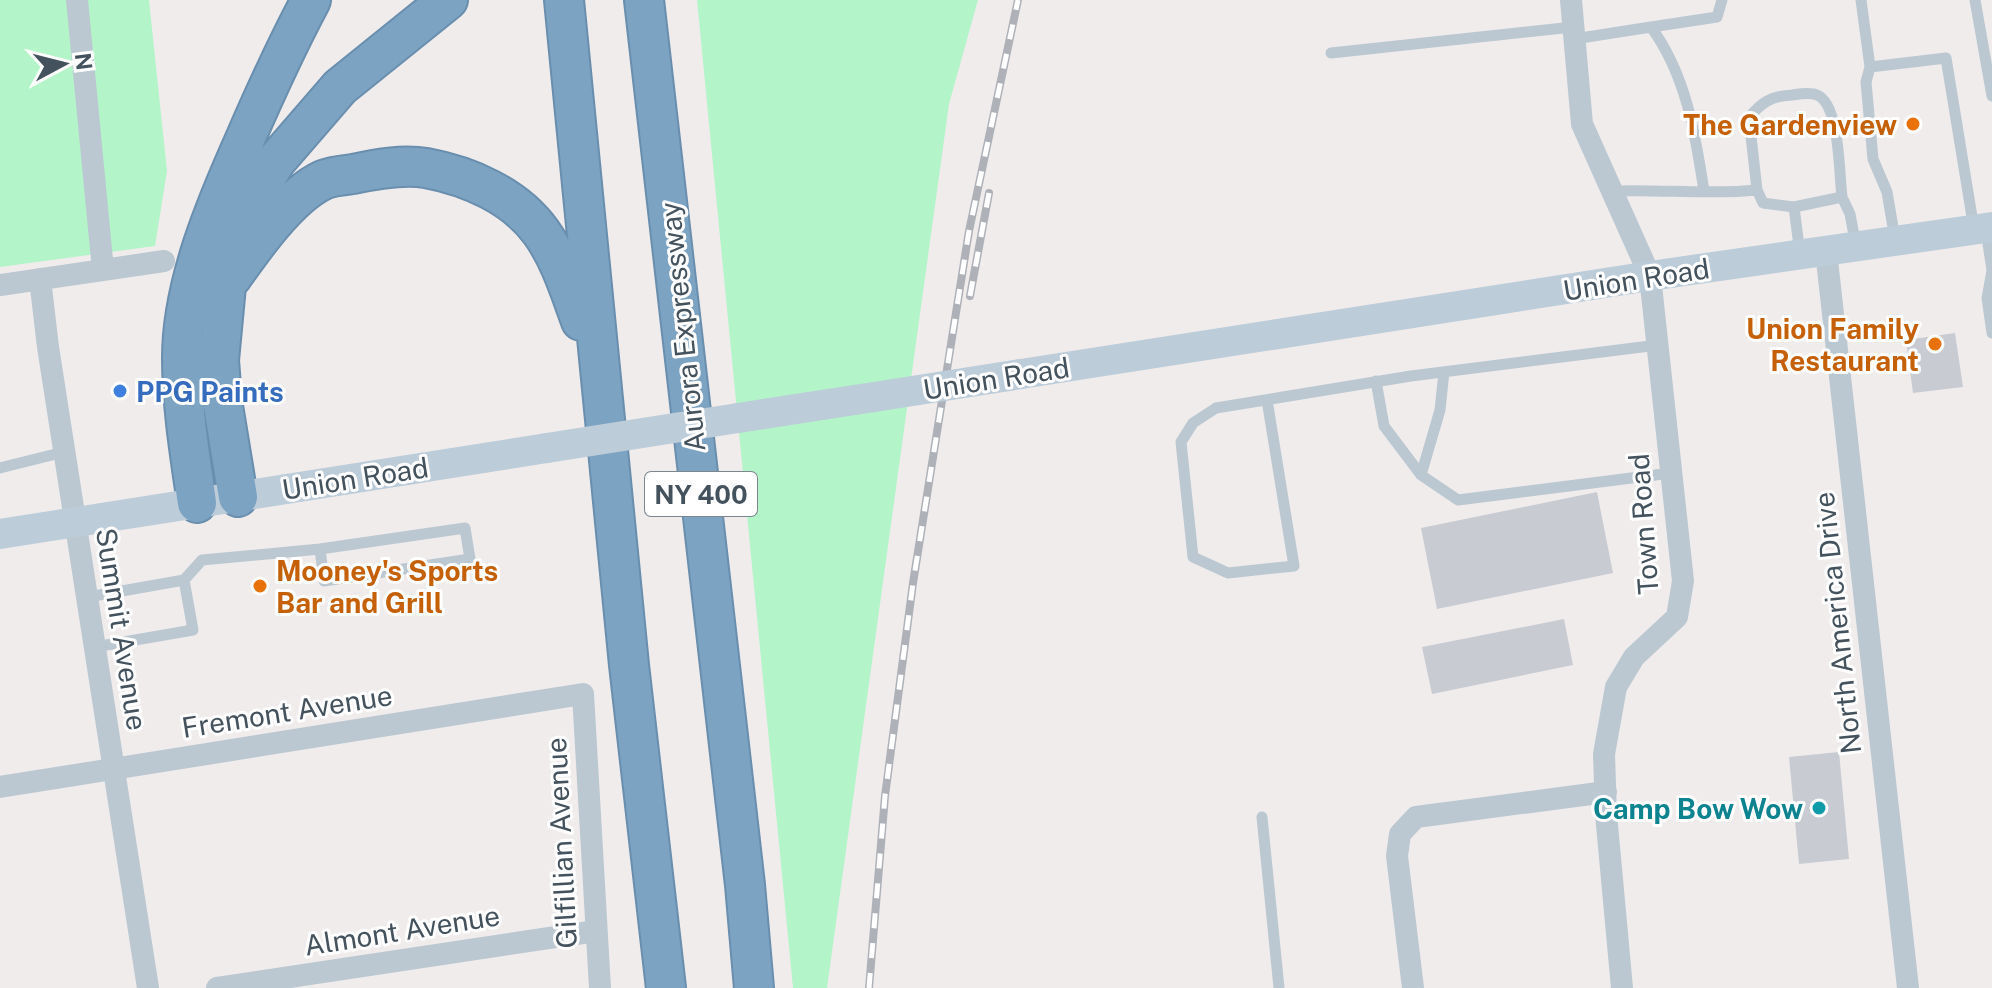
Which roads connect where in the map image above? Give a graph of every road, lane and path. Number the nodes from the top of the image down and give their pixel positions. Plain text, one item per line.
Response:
1 (77, 0) edge
2 (311, 0) edge
3 (414, 0) edge
4 (448, 0) edge
5 (564, 0) edge
6 (644, 0) edge
7 (1571, 0) edge
8 (1722, 0) edge
9 (1861, 0) edge
10 (1975, 0) edge
11 (1651, 27) junction
12 (1573, 33) junction
13 (1331, 53) dead end
14 (1989, 57) edge
15 (1870, 67) junction
16 (1992, 96) edge
17 (223, 189) junction
18 (1757, 190) junction
19 (1613, 191) junction
20 (1704, 191) junction
21 (1842, 197) junction
22 (1794, 207) junction
23 (1984, 228) edge
24 (1895, 241) junction
25 (1856, 246) junction
26 (1813, 253) junction
27 (164, 261) dead end
28 (103, 270) junction
29 (1992, 271) edge
30 (1650, 276) junction
31 (40, 279) junction
32 (0, 285) edge
33 (226, 286) junction
34 (1992, 333) edge
35 (1658, 345) junction
36 (598, 363) junction
37 (1444, 372) junction
38 (1376, 381) junction
39 (1267, 400) junction
40 (64, 452) junction
41 (0, 468) edge
42 (1671, 473) junction
43 (1421, 475) junction
44 (238, 497) junction
45 (197, 503) junction
46 (75, 523) junction
47 (0, 534) edge
48 (320, 549) junction
49 (184, 580) junction
50 (88, 597) junction
51 (95, 647) junction
52 (583, 694) joint
53 (112, 769) junction
54 (0, 787) edge
55 (1606, 792) junction
56 (1262, 817) dead end
57 (596, 931) junction
58 (148, 988) edge
59 (217, 988) edge
60 (600, 988) edge
61 (666, 988) edge
62 (754, 988) edge
63 (1279, 988) edge
64 (1413, 988) edge
65 (1622, 988) edge
66 (1908, 988) edge

1 - 28 street
2 - 17 highway
3 - 17 highway
4 - 33 highway
5 - 36 highway, NY 400
6 - 62 highway, Aurora Expressway / NY 400
7 - 12 street, Town Road
8 - 11 lane
9 - 15 lane
10 - 14 lane
11 - 12 lane
11 - 20 lane
12 - 13 lane
12 - 19 street, Town Road
14 - 16 lane
15 - 23 lane
15 - 24 lane
17 - 45 highway
18 - 20 lane
18 - 21 lane
18 - 22 lane
19 - 20 lane
19 - 30 street, Town Road
21 - 22 lane
21 - 25 lane
22 - 26 lane
23 - 24 main road, Union Road
23 - 29 lane
24 - 25 main road, Union Road
25 - 26 main road, Union Road
26 - 30 main road, Union Road
26 - 66 street, North America Drive
27 - 28 street
28 - 31 street
29 - 34 lane
30 - 35 street, Town Road
30 - 44 main road, Union Road, bridge
31 - 32 street
31 - 40 street, Summit Avenue
33 - 36 highway
33 - 44 highway
35 - 37 lane
35 - 42 street, Town Road
36 - 61 highway, NY 400
37 - 38 lane
37 - 43 lane
38 - 39 lane
38 - 43 lane
39 - 39 lane
40 - 41 lane
40 - 46 street, Summit Avenue
42 - 43 lane
42 - 55 street, Town Road
44 - 45 main road, Union Road
45 - 46 main road, Union Road
46 - 47 main road, Union Road
46 - 50 street, Summit Avenue
48 - 48 lane
48 - 49 lane
49 - 50 lane
49 - 51 lane
50 - 51 street, Summit Avenue
51 - 53 street, Summit Avenue
52 - 53 street, Fremont Avenue
52 - 57 street, Gilfillian Avenue
53 - 54 street, Fremont Avenue
53 - 58 street, Summit Avenue
55 - 64 street
55 - 65 street, Town Road
56 - 63 lane
57 - 59 street, Almont Avenue
57 - 60 street, Gilfillian Avenue

